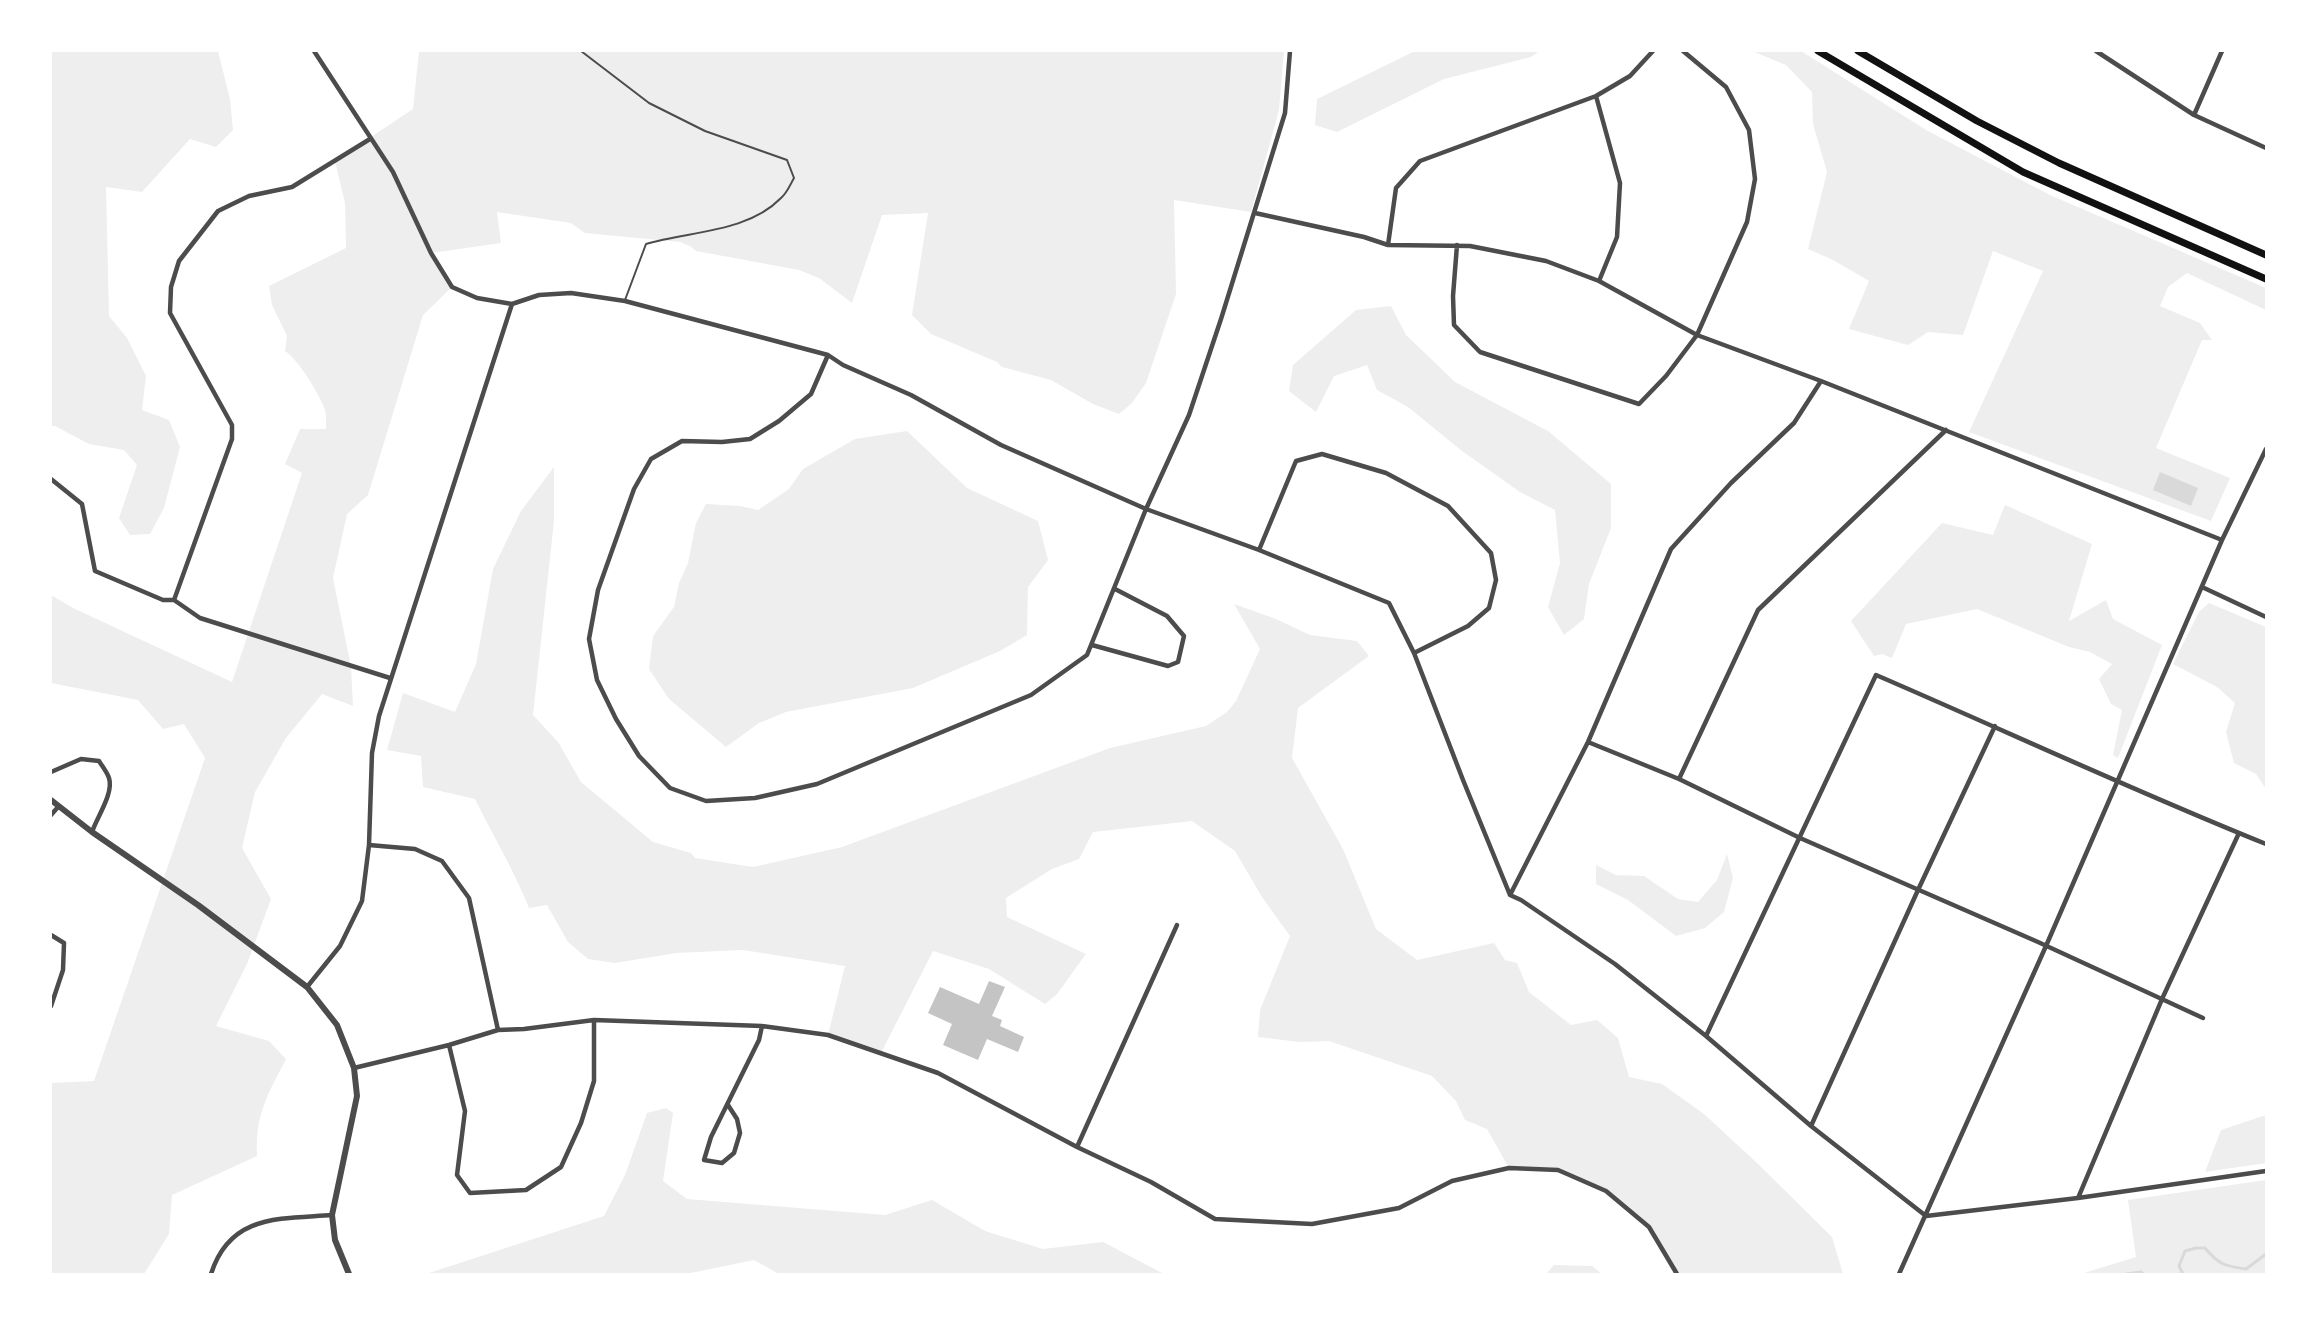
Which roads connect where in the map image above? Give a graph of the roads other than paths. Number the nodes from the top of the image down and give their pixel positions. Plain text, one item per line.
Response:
1 (581, 51) edge
2 (1290, 51) edge
3 (1653, 51) edge
4 (1683, 51) edge
5 (1818, 51) edge
6 (1858, 51) edge
7 (2096, 51) edge
8 (2222, 51) edge
9 (317, 53) edge
10 (1596, 96) junction
11 (2194, 115) junction
12 (370, 138) junction
13 (2266, 148) edge
14 (1255, 213) junction
15 (1388, 245) junction
16 (1457, 245) junction
17 (2266, 255) edge
18 (2266, 279) edge
19 (1599, 281) junction
20 (625, 301) junction
21 (512, 304) junction
22 (1697, 334) junction
23 (828, 355) junction
24 (1821, 381) junction
25 (1946, 430) junction
26 (2266, 449) edge
27 (51, 479) edge
28 (1146, 508) junction
29 (2222, 540) junction
30 (1259, 550) junction
31 (2202, 587) junction
32 (1114, 588) junction
33 (174, 600) junction
34 (2266, 617) edge
35 (1092, 645) junction
36 (1414, 653) junction
37 (390, 678) junction
38 (1995, 726) junction
39 (1588, 742) junction
40 (51, 772) edge
41 (1679, 779) junction
42 (2116, 781) junction
43 (51, 800) edge
44 (58, 807) junction
45 (51, 815) edge
46 (92, 832) junction
47 (2239, 833) junction
48 (1800, 838) junction
49 (2266, 844) edge
50 (369, 845) junction
51 (1918, 890) junction
52 (1510, 895) junction
53 (1177, 925) dead end
54 (51, 935) edge
55 (2046, 946) junction
56 (307, 987) junction
57 (2162, 999) junction
58 (51, 1006) edge
59 (2203, 1018) dead end
60 (594, 1020) junction
61 (762, 1026) junction
62 (498, 1030) junction
63 (1706, 1036) junction
64 (449, 1046) junction
65 (354, 1068) junction
66 (728, 1105) junction
67 (1811, 1126) junction
68 (1077, 1147) junction
69 (2266, 1171) edge
70 (2078, 1198) junction
71 (332, 1215) junction
72 (1926, 1216) junction
73 (211, 1274) edge
74 (349, 1274) edge
75 (1677, 1274) edge
76 (1899, 1274) edge

1 - 20 lane
2 - 14 street
3 - 10 street
4 - 22 street
5 - 18 main road
6 - 17 main road
7 - 11 street
8 - 11 street
9 - 12 street
10 - 15 street
10 - 19 street
11 - 13 street
12 - 21 street
12 - 33 street
14 - 15 street
14 - 28 street
15 - 16 street
16 - 19 street
16 - 22 street
19 - 22 street
20 - 21 street
20 - 23 street
21 - 37 street
22 - 24 street
23 - 28 street
23 - 35 street
24 - 25 street
24 - 39 street
25 - 29 street
25 - 41 street
26 - 29 street
27 - 33 street
28 - 30 street
28 - 32 street
29 - 31 street
30 - 36 street
30 - 36 street
31 - 34 street
31 - 42 street
32 - 35 street
32 - 35 street
33 - 37 street
36 - 52 street
37 - 50 street
38 - 42 street
38 - 48 street
38 - 51 street
39 - 41 street
39 - 52 street
40 - 46 street
41 - 48 street
42 - 47 street
42 - 55 street
43 - 44 street
44 - 45 street
44 - 46 street
46 - 56 street
47 - 49 street
47 - 57 street
48 - 51 street
48 - 63 street
50 - 56 street
50 - 62 street
51 - 55 street
51 - 67 street
52 - 63 street
53 - 68 street
54 - 58 street
55 - 57 street
55 - 72 street
56 - 65 street
57 - 59 street
57 - 70 street
60 - 61 street
60 - 62 street
60 - 64 street
61 - 66 street
61 - 68 street
62 - 64 street
63 - 67 street
64 - 65 street
65 - 71 street
66 - 66 street
67 - 72 street
68 - 75 street
69 - 70 street
70 - 72 street
71 - 73 street
71 - 74 street
72 - 76 street

